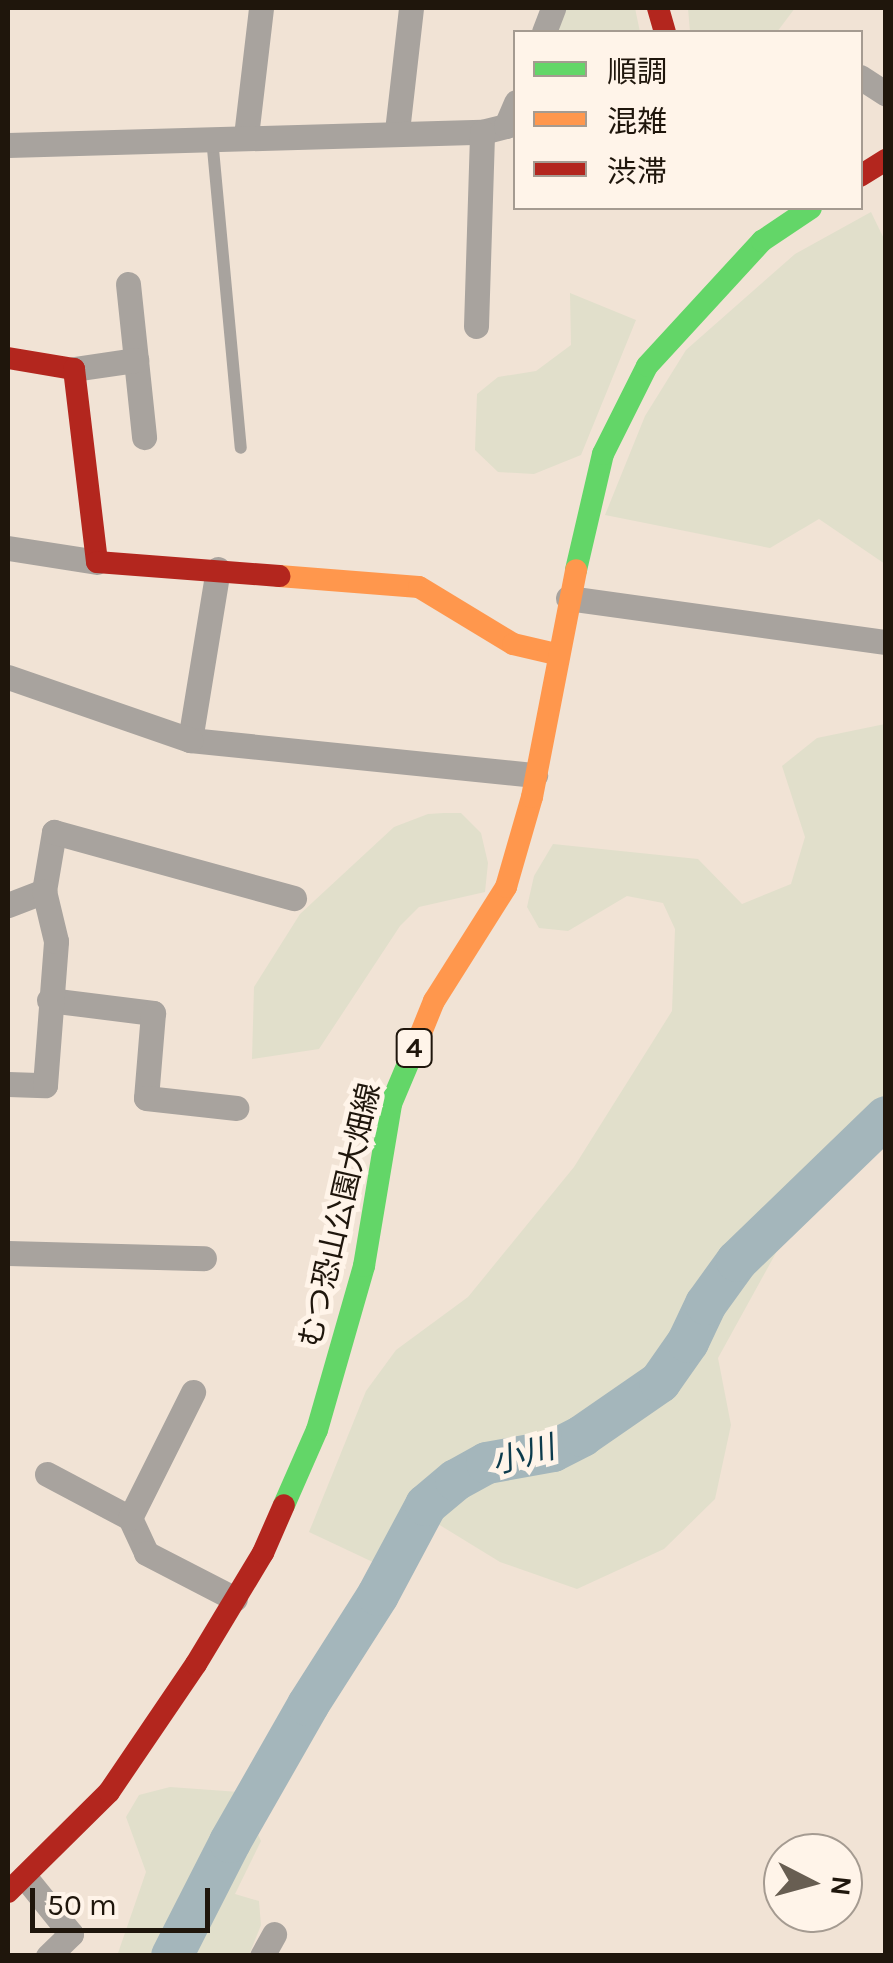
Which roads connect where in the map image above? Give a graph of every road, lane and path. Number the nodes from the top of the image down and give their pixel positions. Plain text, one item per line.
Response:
1 (261, 8) edge
2 (410, 8) edge
3 (863, 79) edge
4 (886, 94) edge
5 (513, 109) edge
6 (397, 131) junction
7 (482, 132) junction
8 (212, 136) junction
9 (246, 136) junction
10 (8, 144) edge
11 (886, 160) edge
12 (863, 174) edge
13 (807, 210) edge
14 (128, 284) dead end
15 (476, 326) dead end
16 (8, 358) edge
17 (136, 360) junction
18 (74, 369) junction
19 (144, 436) dead end
20 (241, 448) dead end
21 (8, 548) edge
22 (97, 562) junction
23 (218, 570) junction
24 (568, 598) junction
25 (886, 642) edge
26 (556, 654) junction
27 (8, 677) edge
28 (190, 740) junction
29 (535, 775) junction
30 (44, 892) junction
31 (294, 898) dead end
32 (8, 906) edge
33 (49, 1000) junction
34 (8, 1084) edge
35 (236, 1108) dead end
36 (8, 1253) edge
37 (204, 1258) dead end
38 (193, 1392) dead end
39 (47, 1474) dead end
40 (130, 1518) junction
41 (235, 1599) junction
42 (16, 1885) edge
43 (48, 1956) edge

1 - 9 street
2 - 6 street
3 - 4 street
5 - 7 street
6 - 7 street
6 - 9 street
7 - 15 street
8 - 9 street
8 - 10 street
8 - 20 lane
11 - 12 main road
13 - 24 main road, むつ恐山公園大畑線 / 4
14 - 17 street
16 - 18 main road
17 - 18 street
17 - 19 street
18 - 22 main road
21 - 22 street
22 - 23 main road
23 - 26 main road
23 - 28 street
24 - 25 street
24 - 26 main road, むつ恐山公園大畑線 / 4
26 - 29 main road, むつ恐山公園大畑線 / 4
27 - 28 street
28 - 29 street
29 - 41 main road, むつ恐山公園大畑線 / 4
30 - 31 street
30 - 32 street
30 - 33 street
33 - 34 street
33 - 35 street
36 - 37 street
38 - 40 street
39 - 40 street
40 - 41 street
41 - 42 main road, むつ恐山公園大畑線 / 4
42 - 43 street

